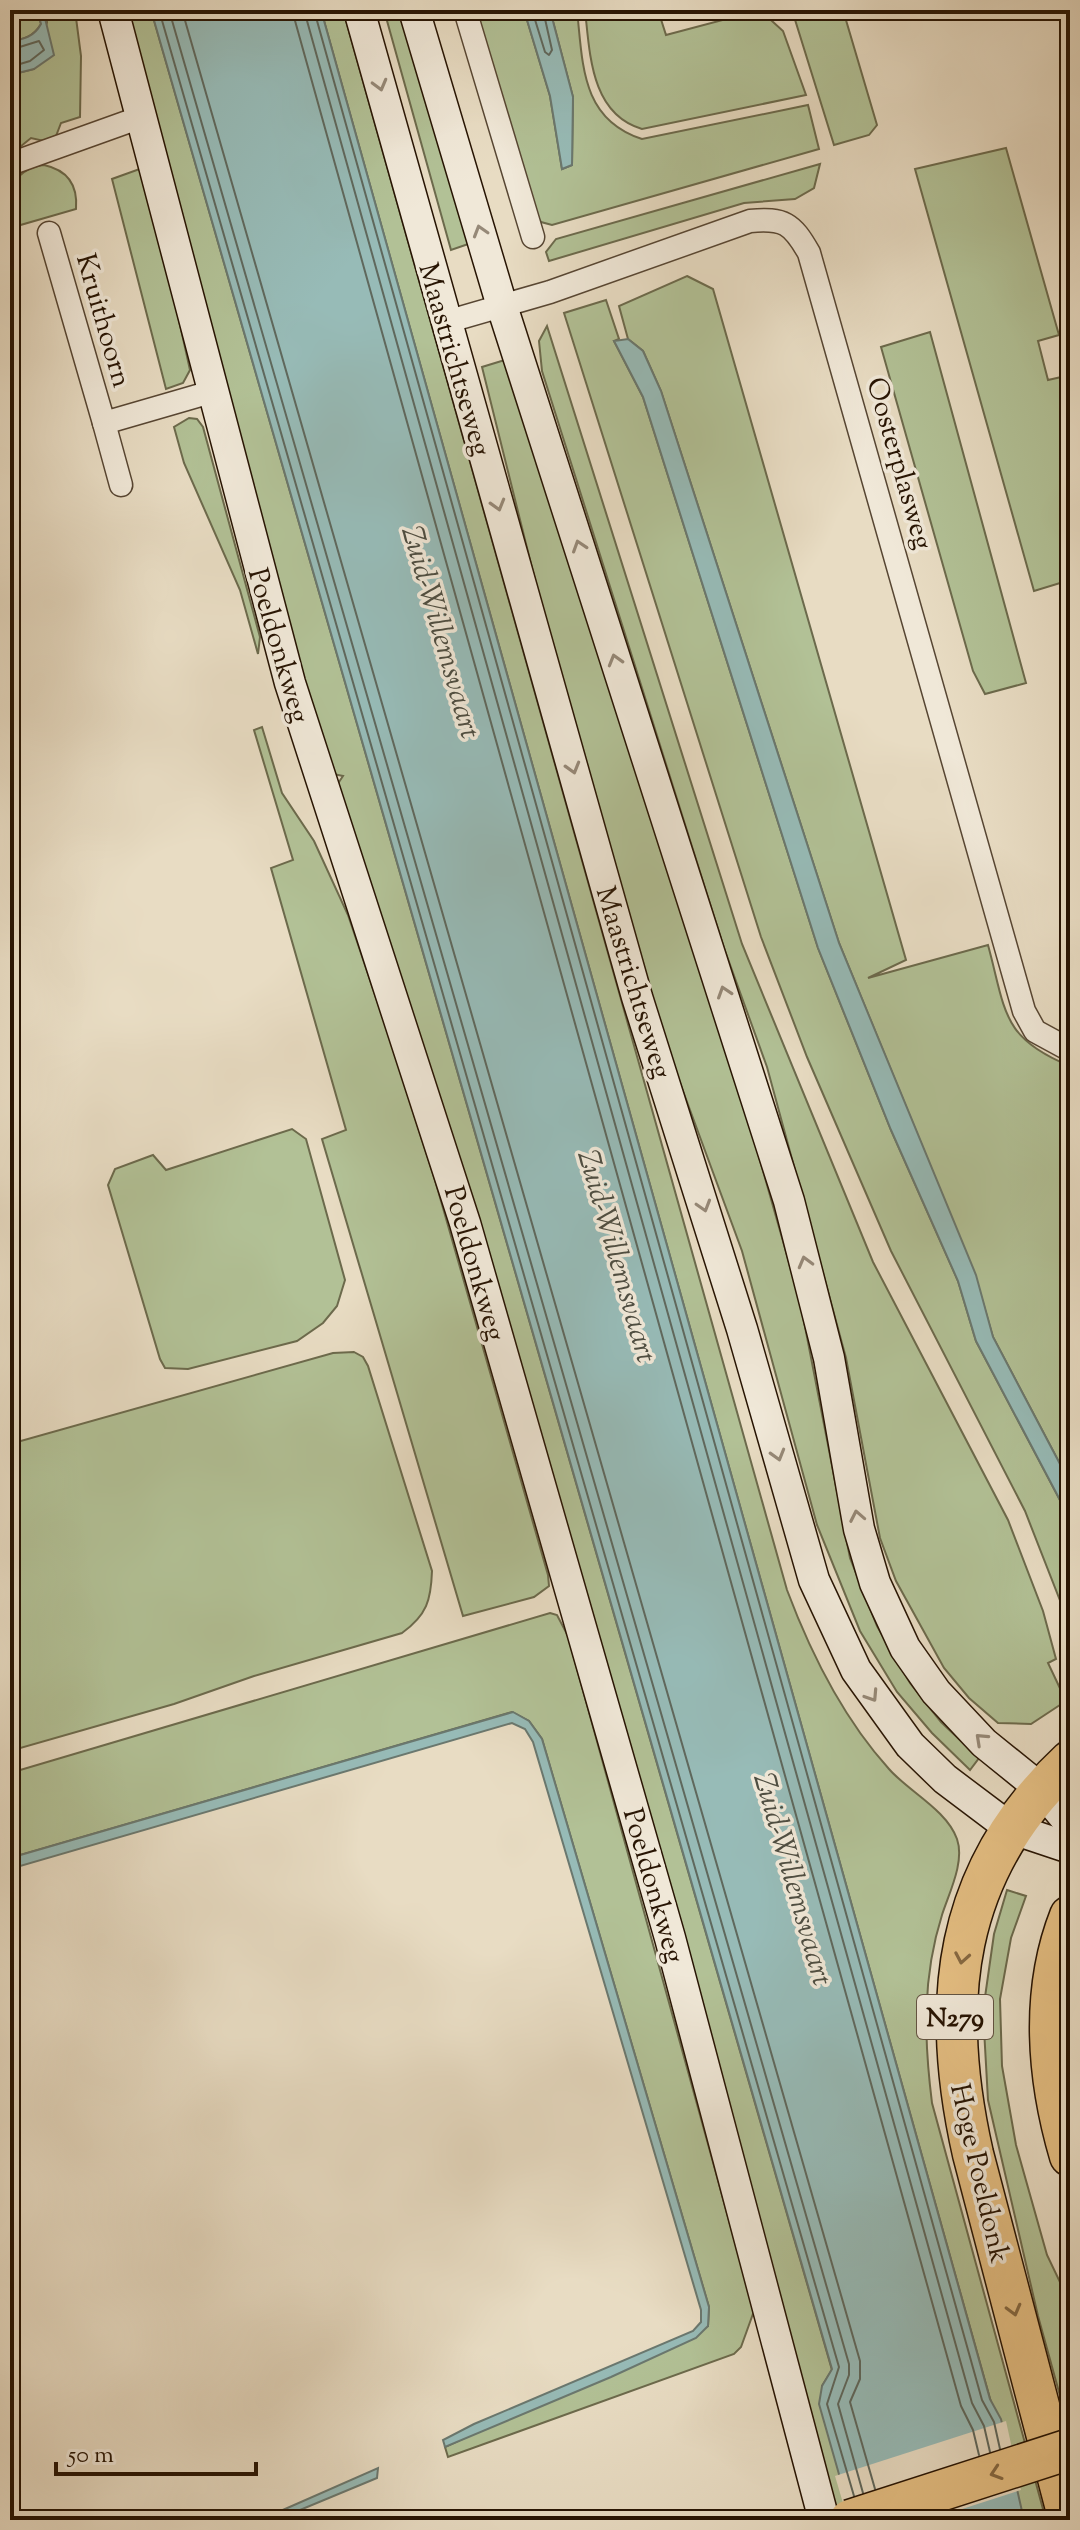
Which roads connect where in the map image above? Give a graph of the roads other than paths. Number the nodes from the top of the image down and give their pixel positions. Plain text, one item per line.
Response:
1 (113, 10) edge
2 (359, 10) edge
3 (414, 10) edge
4 (465, 10) edge
5 (144, 116) junction
6 (10, 164) edge
7 (49, 233) dead end
8 (533, 237) dead end
9 (502, 306) junction
10 (446, 322) junction
11 (211, 392) junction
12 (104, 423) junction
13 (121, 485) dead end
14 (1070, 1050) edge
15 (1070, 1761) edge
16 (1041, 1789) junction
17 (1070, 1824) edge
18 (1010, 1828) junction
19 (1070, 1848) edge
20 (1070, 1916) edge
21 (1070, 2156) edge
22 (1070, 2449) edge
23 (824, 2520) edge
24 (850, 2520) edge
25 (1069, 2520) edge

1 - 5 main road, Poeldonkweg
2 -> 10 main road, Maastrichtseweg
9 -> 3 main road, Maastrichtseweg
4 - 8 street
5 - 6 street
5 - 11 main road, Poeldonkweg
7 - 12 street, Kruithoorn
9 - 10 street, Oosterplasweg
9 - 14 street, Oosterplasweg
16 -> 9 main road, Maastrichtseweg
10 -> 18 main road, Maastrichtseweg
11 - 12 street, Kruithoorn
11 - 23 main road, Poeldonkweg
12 - 13 street, Kruithoorn
15 - 16 highway, Hoge Poeldonk
16 - 17 main road, Maastrichtseweg
16 - 18 highway, Hoge Poeldonk / N279
18 - 19 main road, Maastrichtseweg
18 -> 25 highway, Hoge Poeldonk / N279
20 - 21 highway
22 -> 24 highway, bridge

